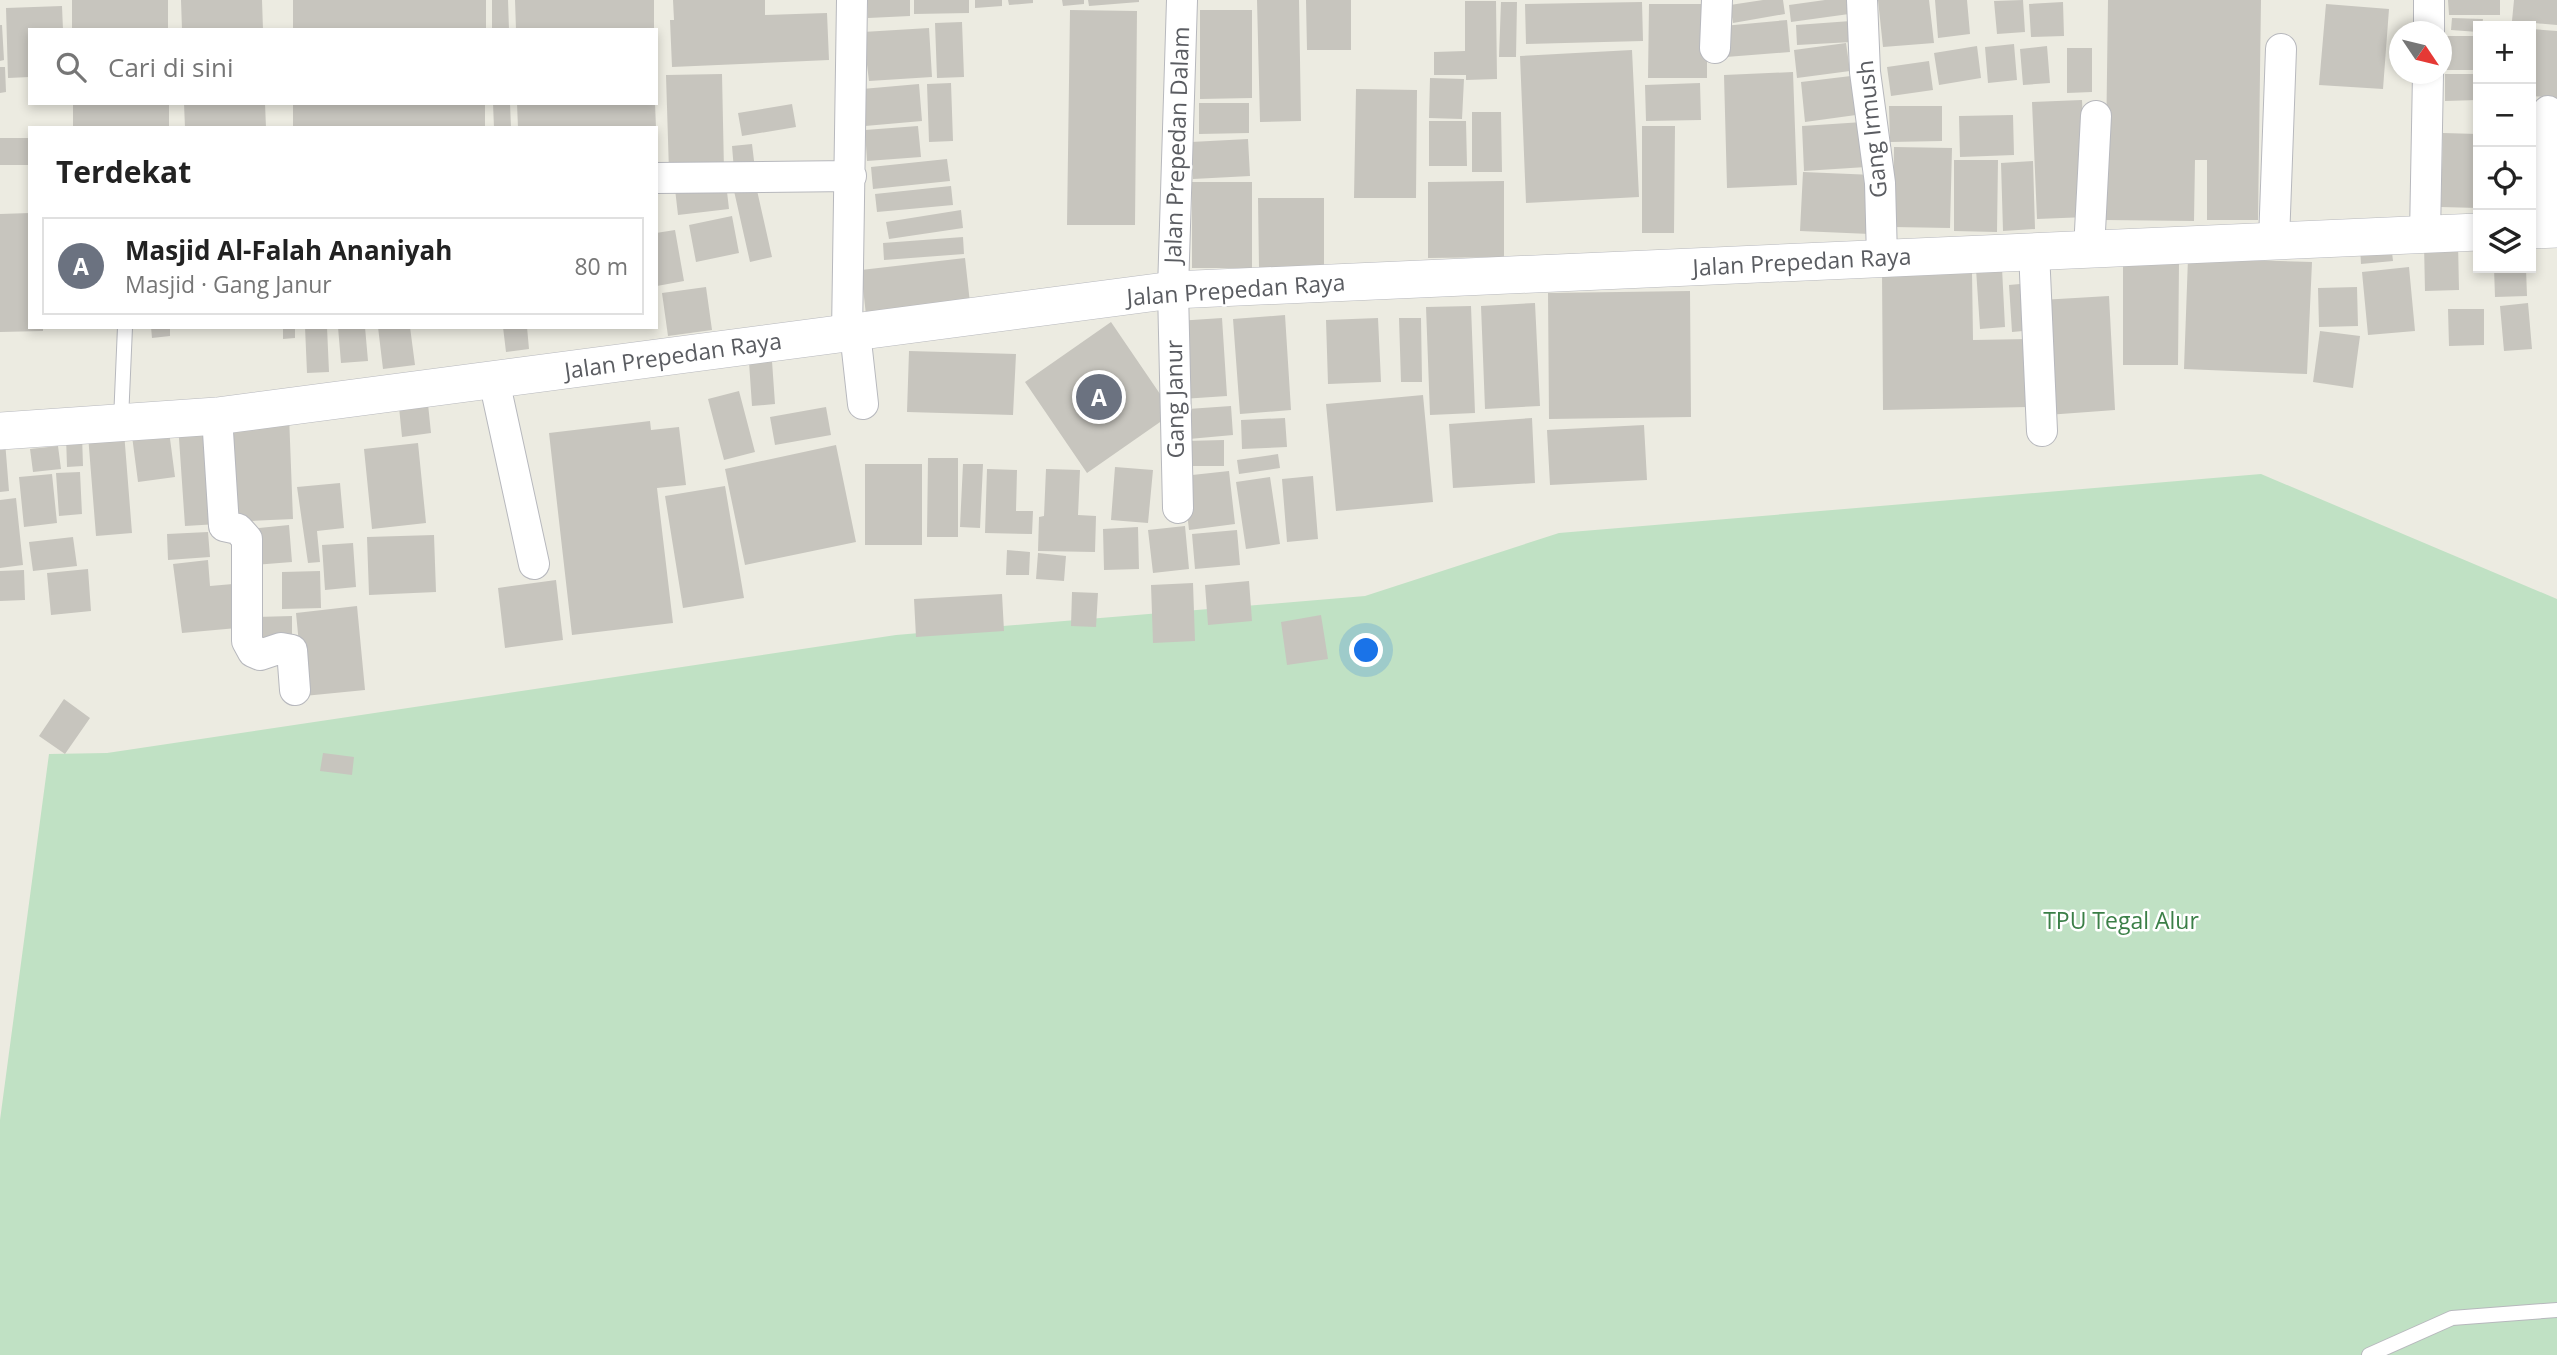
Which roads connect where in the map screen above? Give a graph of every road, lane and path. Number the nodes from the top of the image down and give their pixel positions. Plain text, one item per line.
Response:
1 (852, 0) edge
2 (1182, 0) edge
3 (1717, 0) edge
4 (1863, 0) edge
5 (2429, 0) edge
6 (2428, 21) edge
7 (1715, 48) dead end
8 (2281, 49) dead end
9 (2428, 84) edge
10 (2548, 111) dead end
11 (2096, 116) dead end
12 (852, 176) junction
13 (658, 178) edge
14 (2545, 229) edge
15 (2473, 232) edge
16 (2425, 234) junction
17 (2274, 241) junction
18 (2089, 250) junction
19 (2034, 251) junction
20 (1882, 257) junction
21 (1173, 290) junction
22 (125, 329) edge
23 (851, 333) junction
24 (495, 380) junction
25 (863, 404) dead end
26 (217, 416) junction
27 (121, 420) junction
28 (0, 431) edge
29 (2042, 431) dead end
30 (1178, 508) dead end
31 (534, 564) dead end
32 (295, 690) dead end
33 (2557, 1310) edge
34 (2369, 1355) edge

1 - 12 street
2 - 21 street, Jalan Prepedan Dalam
3 - 7 street
4 - 20 street, Gang Irmush
5 - 6 street
8 - 17 street
9 - 16 street
10 - 14 street
11 - 18 street
12 - 13 street
12 - 23 street
15 - 16 street, Jalan Prepedan Raya
16 - 17 street, Jalan Prepedan Raya
17 - 18 street, Jalan Prepedan Raya
18 - 19 street, Jalan Prepedan Raya
19 - 20 street, Jalan Prepedan Raya
19 - 29 street
20 - 21 street, Jalan Prepedan Raya
21 - 23 street, Jalan Prepedan Raya
21 - 30 street, Gang Janur
22 - 27 lane
23 - 24 street, Jalan Prepedan Raya
23 - 25 street
24 - 26 street, Jalan Prepedan Raya
24 - 31 street
26 - 27 street, Jalan Prepedan Raya
26 - 32 street
27 - 28 street, Jalan Prepedan Raya
33 - 34 lane

